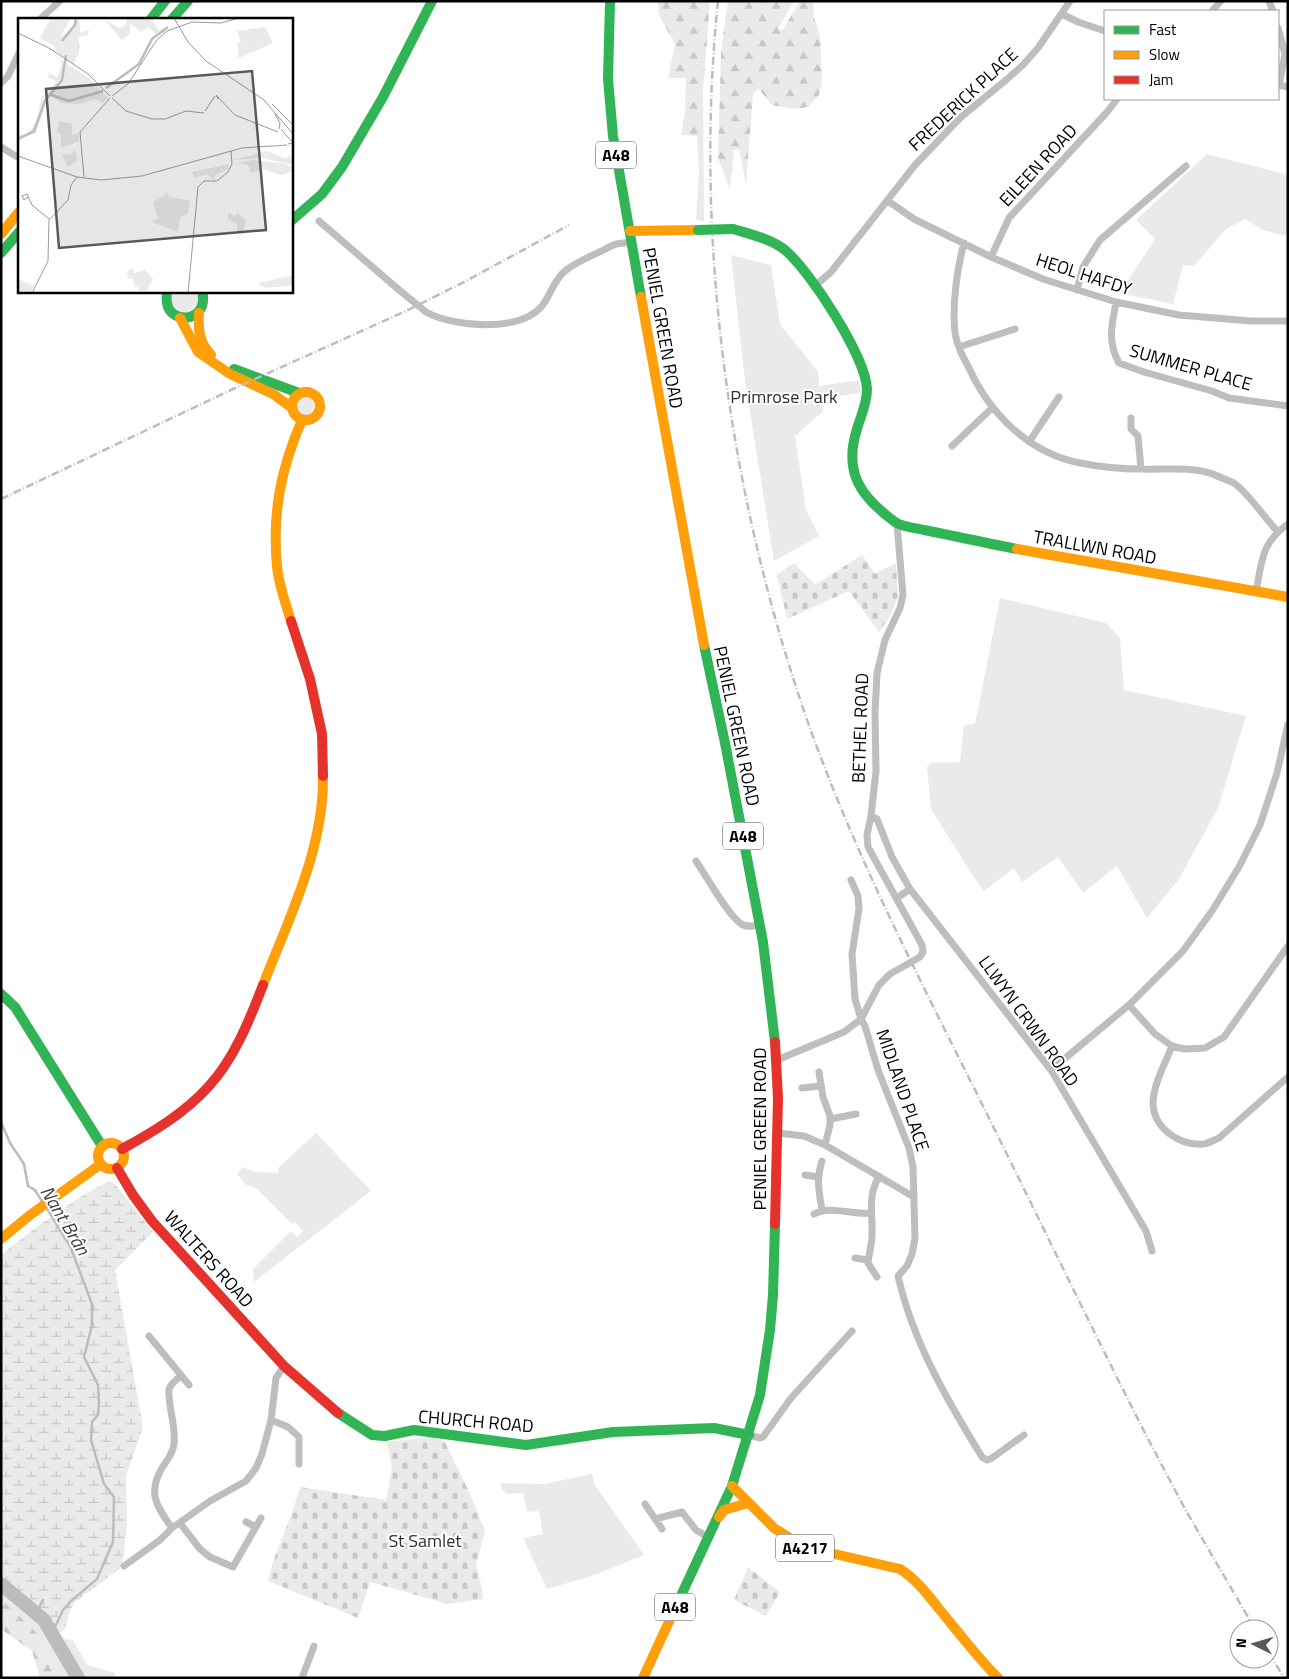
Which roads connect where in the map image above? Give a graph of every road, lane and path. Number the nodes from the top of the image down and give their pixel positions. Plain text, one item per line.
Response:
1 (60, 1) edge
2 (165, 1) edge
3 (180, 1) edge
4 (188, 1) edge
5 (432, 1) edge
6 (610, 1) edge
7 (1070, 1) edge
8 (1222, 1) edge
9 (1213, 10) edge
10 (1062, 14) junction
11 (41, 18) edge
12 (152, 18) edge
13 (167, 18) edge
14 (173, 18) edge
15 (1104, 31) edge
16 (1279, 32) edge
17 (18, 55) edge
18 (1279, 80) edge
19 (1, 83) edge
20 (1116, 100) edge
21 (1, 147) edge
22 (18, 157) edge
23 (1186, 166) dead end
24 (888, 201) junction
25 (18, 213) edge
26 (292, 220) edge
27 (319, 221) dead end
28 (630, 231) junction
29 (18, 233) edge
30 (1, 234) edge
31 (632, 242) junction
32 (964, 243) junction
33 (1, 253) edge
34 (991, 257) junction
35 (816, 285) junction
36 (1077, 290) junction
37 (167, 292) edge
38 (204, 292) edge
39 (1116, 302) junction
40 (199, 313) junction
41 (180, 318) junction
42 (1288, 321) edge
43 (1015, 329) dead end
44 (958, 347) junction
45 (299, 393) junction
46 (1059, 397) dead end
47 (1288, 406) edge
48 (292, 408) junction
49 (992, 408) junction
50 (1131, 418) dead end
51 (302, 420) junction
52 (1030, 442) junction
53 (952, 446) dead end
54 (1141, 469) junction
55 (897, 524) junction
56 (1288, 524) edge
57 (1277, 531) junction
58 (1256, 592) junction
59 (1288, 597) edge
60 (1288, 724) edge
61 (871, 816) junction
62 (696, 861) dead end
63 (851, 880) dead end
64 (910, 889) junction
65 (896, 898) junction
66 (760, 925) junction
67 (1288, 946) edge
68 (1, 994) edge
69 (1129, 1005) junction
70 (860, 1019) junction
71 (1172, 1046) junction
72 (777, 1060) junction
73 (1051, 1070) junction
74 (819, 1072) dead end
75 (1288, 1077) edge
76 (820, 1086) junction
77 (802, 1088) dead end
78 (856, 1114) dead end
79 (830, 1119) junction
80 (778, 1133) junction
81 (825, 1145) junction
82 (102, 1146) junction
83 (122, 1149) junction
84 (822, 1161) dead end
85 (101, 1164) junction
86 (117, 1168) junction
87 (804, 1175) dead end
88 (818, 1176) junction
89 (879, 1176) junction
90 (914, 1196) junction
91 (822, 1210) junction
92 (871, 1213) junction
93 (814, 1214) dead end
94 (1, 1239) edge
95 (1152, 1251) dead end
96 (855, 1258) dead end
97 (868, 1260) junction
98 (877, 1277) dead end
99 (852, 1331) dead end
100 (150, 1336) dead end
101 (284, 1366) junction
102 (181, 1375) junction
103 (190, 1385) dead end
104 (271, 1420) junction
105 (748, 1435) junction
106 (1024, 1435) dead end
107 (299, 1464) dead end
108 (732, 1486) junction
109 (748, 1503) junction
110 (646, 1504) dead end
111 (261, 1518) dead end
112 (655, 1519) junction
113 (246, 1522) dead end
114 (180, 1523) junction
115 (715, 1523) junction
116 (256, 1527) junction
117 (172, 1528) junction
118 (662, 1529) dead end
119 (708, 1537) junction
120 (124, 1566) dead end
121 (314, 1646) dead end
122 (988, 1668) junction
123 (302, 1678) edge
124 (642, 1678) edge
125 (994, 1678) edge
126 (998, 1678) edge

1 - 11 street
2 - 12 main road
3 - 13 main road
4 - 14 main road
5 - 26 main road
6 - 28 main road, PENIEL GREEN ROAD / A48
7 - 10 street, FREDERICK PLACE
8 - 9 street
10 - 15 street
10 - 24 street, FREDERICK PLACE
16 - 18 street
17 - 19 street
20 - 34 street, EILEEN ROAD
21 - 22 street
23 - 36 street
24 - 32 street, HEOL HAFDY
24 - 35 street, FREDERICK PLACE
25 - 30 main road
27 - 31 street, bridge
28 - 31 main road, PENIEL GREEN ROAD / A48
28 - 35 main road, bridge
29 - 33 main road
31 - 66 main road, PENIEL GREEN ROAD / A48
32 - 34 street, HEOL HAFDY
32 - 44 street
34 - 36 street, HEOL HAFDY
35 - 55 main road
36 - 39 street, HEOL HAFDY
37 - 41 main road
38 - 40 main road
39 - 42 street, HEOL HAFDY
39 - 47 street, SUMMER PLACE
40 - 41 main road
40 - 45 main road
41 - 48 main road
43 - 44 street
44 - 49 street
45 - 48 main road
45 - 51 main road
46 - 52 street
48 - 51 main road
49 - 52 street
49 - 53 street
50 - 54 street
51 - 83 main road
52 - 54 street
54 - 57 street
55 - 58 main road, TRALLWN ROAD
55 - 61 street, BETHEL ROAD
56 - 57 street
57 - 58 street
58 - 59 main road, TRALLWN ROAD
60 - 69 street
61 - 64 street, LLWYN CRWN ROAD
61 - 65 street, BETHEL ROAD
62 - 66 street
63 - 70 street, MIDLAND PLACE
64 - 65 street
64 - 73 street, LLWYN CRWN ROAD
65 - 70 street, BETHEL ROAD
66 - 72 main road, PENIEL GREEN ROAD / A48
67 - 71 street
68 - 82 main road
69 - 71 street
69 - 73 street
70 - 72 street
70 - 90 street, MIDLAND PLACE
71 - 75 street
72 - 80 main road, PENIEL GREEN ROAD / A48
73 - 95 street, LLWYN CRWN ROAD
74 - 76 street
76 - 77 street
76 - 79 street
78 - 79 street
79 - 81 street
80 - 81 street
80 - 105 main road, PENIEL GREEN ROAD / A48
81 - 89 street
82 - 83 main road
82 - 85 main road
83 - 86 main road
84 - 88 street
85 - 86 main road
85 - 94 main road
86 - 101 main road, WALTERS ROAD
87 - 88 street
88 - 91 street
89 - 90 street
89 - 92 street
90 - 106 street, MIDLAND PLACE
91 - 92 street
91 - 93 street
92 - 97 street
96 - 97 street
97 - 98 street
99 - 105 street
100 - 102 street
101 - 104 street
101 - 105 main road, CHURCH ROAD
102 - 103 street
102 - 117 street
104 - 107 street
104 - 114 street
105 - 108 main road, PENIEL GREEN ROAD / A48
108 - 109 main road, A4217
108 - 115 main road, A48
109 - 115 main road
109 - 122 main road, A4217
110 - 112 street
111 - 116 street
112 - 118 street
112 - 119 street
113 - 116 street
114 - 116 street
114 - 117 street
115 - 119 main road, A48
117 - 120 street
119 - 124 main road, A48
121 - 123 street
122 - 125 main road, A4217
122 - 126 main road, A4217

